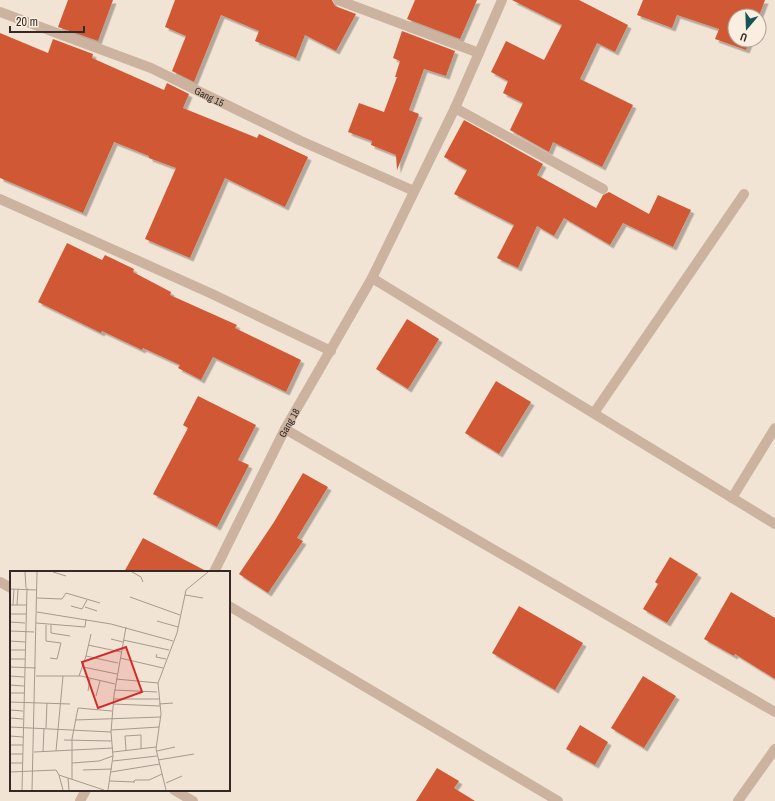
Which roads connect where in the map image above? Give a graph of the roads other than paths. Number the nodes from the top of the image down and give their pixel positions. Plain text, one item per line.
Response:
1 (338, 0) edge
2 (502, 0) edge
3 (0, 12) edge
4 (479, 53) junction
5 (455, 108) junction
6 (603, 189) dead end
7 (414, 191) junction
8 (744, 194) dead end
9 (0, 200) edge
10 (372, 278) junction
11 (331, 351) junction
12 (594, 413) junction
13 (775, 428) edge
14 (285, 429) junction
15 (732, 498) junction
16 (775, 524) edge
17 (214, 571) edge
18 (0, 582) edge
19 (10, 587) edge
20 (230, 607) edge
21 (775, 712) edge
22 (775, 749) edge
23 (85, 791) edge
24 (176, 791) edge
25 (80, 801) edge
26 (194, 801) edge
27 (558, 801) edge
28 (738, 801) edge

1 - 4 street
2 - 4 street, Gang 18
3 - 7 street, Gang 15
4 - 5 street, Gang 18
5 - 6 street
5 - 7 street, Gang 18
7 - 10 street, Gang 18
8 - 12 street
9 - 11 street
10 - 11 street, Gang 18
10 - 12 street
11 - 14 street, Gang 18
12 - 15 street
13 - 15 street
14 - 17 street, Gang 18
14 - 21 street
15 - 16 street
18 - 19 street
20 - 27 street
22 - 28 street
23 - 25 street
24 - 26 street

